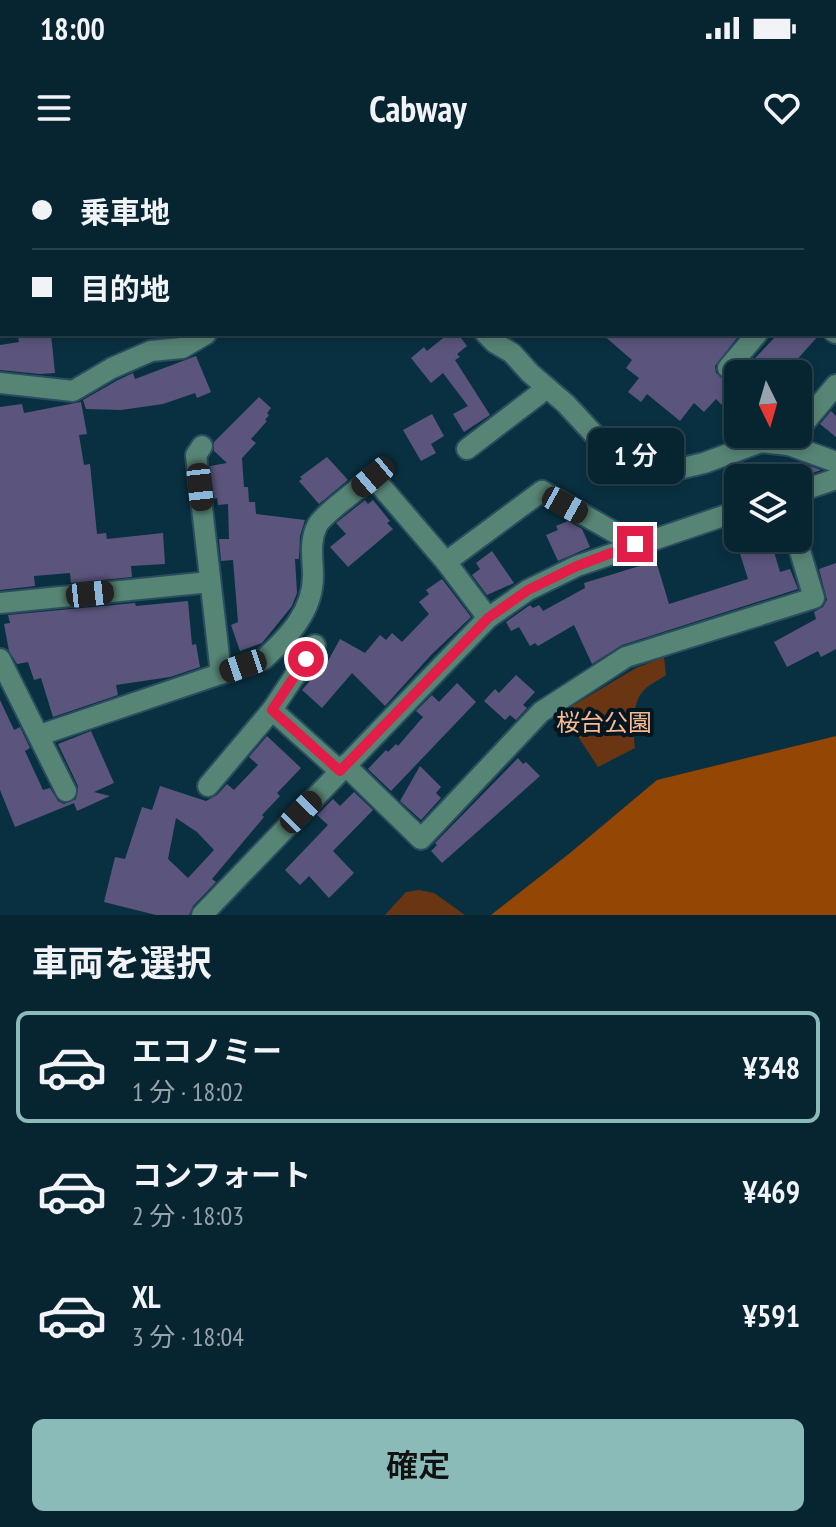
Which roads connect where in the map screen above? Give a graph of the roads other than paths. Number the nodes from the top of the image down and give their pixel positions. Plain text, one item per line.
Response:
1 (203, 336) edge
2 (488, 336) edge
3 (755, 336) edge
4 (735, 360) edge
5 (0, 383) edge
6 (836, 385) edge
7 (547, 388) junction
8 (812, 414) edge
9 (202, 446) dead end
10 (467, 449) dead end
11 (836, 462) edge
12 (836, 479) edge
13 (812, 487) edge
14 (724, 515) edge
15 (635, 544) junction
16 (800, 552) edge
17 (446, 562) junction
18 (210, 582) junction
19 (0, 603) edge
20 (488, 618) junction
21 (315, 645) dead end
22 (0, 659) edge
23 (221, 674) junction
24 (272, 710) junction
25 (40, 735) junction
26 (342, 768) junction
27 (208, 786) dead end
28 (66, 791) dead end
29 (202, 915) edge

1 - 5 street
2 - 7 street
3 - 4 street
6 - 8 street
7 - 10 street
7 - 11 street
9 - 18 street
12 - 13 street
14 - 15 street
15 - 17 street
15 - 20 street
16 - 26 street
17 - 20 street
17 - 23 street
18 - 19 street
18 - 23 street
20 - 26 street
21 - 24 street
22 - 25 street
23 - 25 street
24 - 26 street
24 - 27 street
25 - 28 street
26 - 29 street

